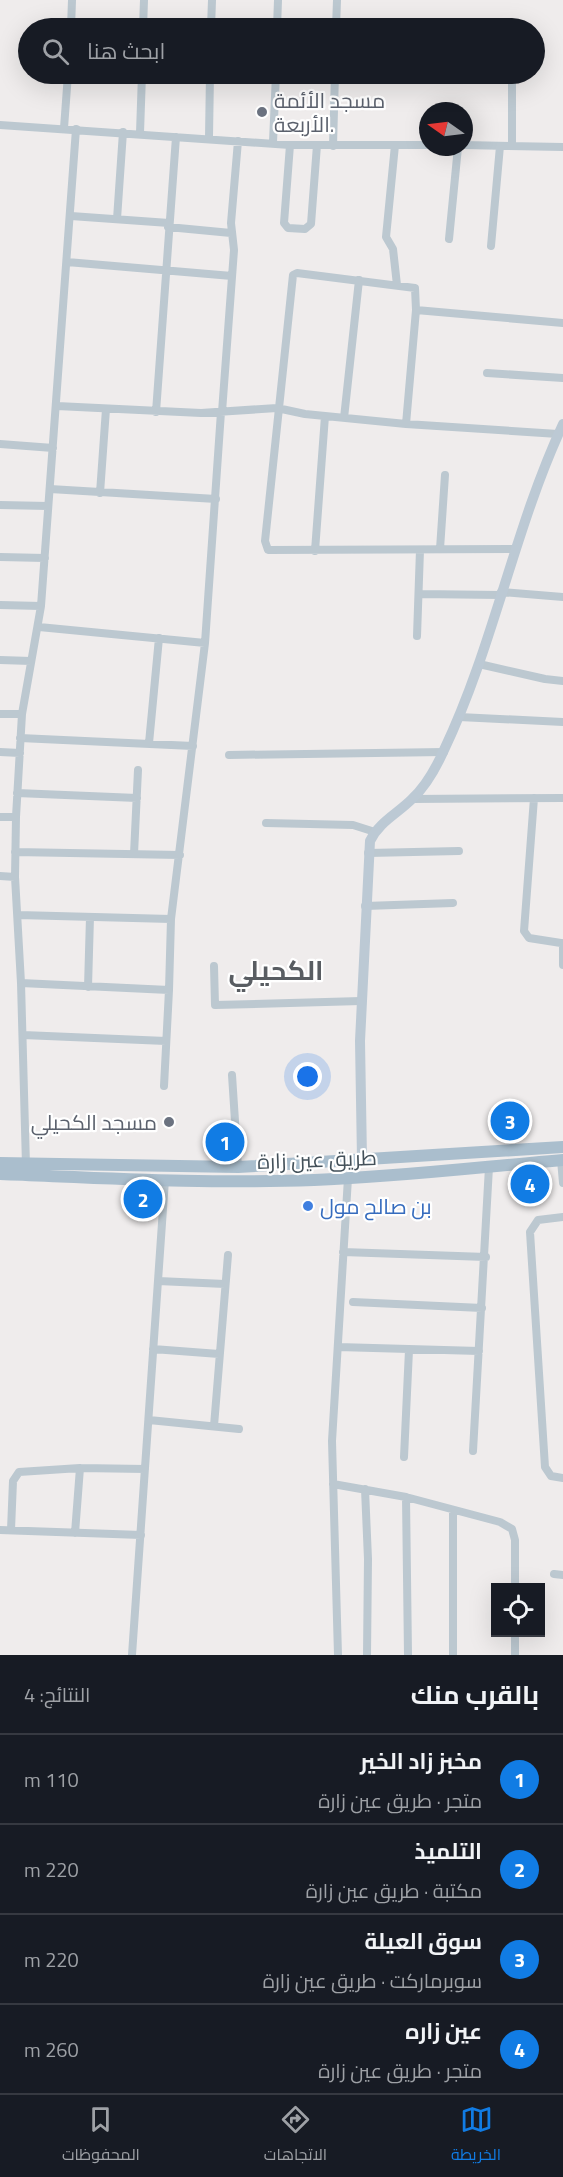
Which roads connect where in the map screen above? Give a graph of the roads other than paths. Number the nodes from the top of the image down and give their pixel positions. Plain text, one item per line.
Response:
1 (72, 0) edge
2 (144, 0) edge
3 (212, 0) edge
4 (278, 0) edge
5 (337, 0) edge
6 (71, 18) edge
7 (143, 18) edge
8 (211, 18) edge
9 (278, 18) edge
10 (336, 18) edge
11 (67, 84) edge
12 (142, 84) edge
13 (210, 84) edge
14 (276, 84) edge
15 (335, 84) edge
16 (513, 84) edge
17 (0, 125) edge
18 (64, 128) junction
19 (76, 129) junction
20 (123, 132) junction
21 (140, 134) junction
22 (176, 136) junction
23 (208, 137) junction
24 (238, 141) junction
25 (273, 142) junction
26 (290, 145) junction
27 (317, 145) junction
28 (395, 145) junction
29 (419, 145) edge
30 (333, 146) junction
31 (473, 146) edge
32 (500, 146) junction
33 (512, 146) junction
34 (563, 147) edge
35 (457, 156) edge
36 (70, 216) junction
37 (117, 219) junction
38 (169, 225) junction
39 (231, 233) junction
40 (449, 239) dead end
41 (491, 246) dead end
42 (67, 262) junction
43 (166, 270) junction
44 (232, 276) junction
45 (359, 280) junction
46 (397, 285) junction
47 (417, 310) junction
48 (563, 322) edge
49 (487, 373) dead end
50 (563, 378) edge
51 (57, 406) junction
52 (277, 408) junction
53 (106, 410) junction
54 (156, 412) junction
55 (222, 412) junction
56 (324, 416) junction
57 (344, 418) junction
58 (406, 424) junction
59 (561, 429) edge
60 (0, 444) edge
61 (52, 448) junction
62 (446, 475) dead end
63 (50, 489) junction
64 (100, 493) junction
65 (216, 499) junction
66 (0, 505) edge
67 (48, 506) junction
68 (440, 549) junction
69 (515, 549) junction
70 (420, 550) junction
71 (315, 551) junction
72 (0, 557) edge
73 (45, 558) junction
74 (501, 593) junction
75 (419, 594) junction
76 (563, 597) edge
77 (0, 605) edge
78 (41, 606) junction
79 (39, 627) junction
80 (417, 636) dead end
81 (159, 638) junction
82 (205, 643) junction
83 (0, 660) edge
84 (32, 661) junction
85 (479, 664) junction
86 (563, 681) edge
87 (0, 714) edge
88 (22, 714) junction
89 (459, 717) junction
90 (563, 722) edge
91 (20, 738) junction
92 (149, 743) junction
93 (193, 746) junction
94 (0, 752) edge
95 (444, 752) junction
96 (20, 753) junction
97 (229, 755) dead end
98 (138, 771) dead end
99 (17, 793) junction
100 (137, 798) junction
101 (534, 798) junction
102 (563, 798) edge
103 (412, 799) junction
104 (0, 817) edge
105 (16, 818) junction
106 (266, 823) dead end
107 (375, 832) junction
108 (459, 851) dead end
109 (15, 852) junction
110 (368, 853) junction
111 (134, 854) junction
112 (180, 855) junction
113 (0, 876) edge
114 (15, 877) junction
115 (453, 903) dead end
116 (365, 906) junction
117 (18, 915) junction
118 (90, 917) junction
119 (171, 919) junction
120 (562, 943) edge
121 (563, 965) edge
122 (214, 966) dead end
123 (21, 983) junction
124 (88, 987) junction
125 (169, 990) junction
126 (361, 1001) junction
127 (23, 1035) junction
128 (166, 1041) junction
129 (232, 1075) dead end
130 (164, 1086) dead end
131 (563, 1147) edge
132 (407, 1156) junction
133 (362, 1158) junction
134 (562, 1160) edge
135 (0, 1163) edge
136 (309, 1163) junction
137 (26, 1165) junction
138 (238, 1167) junction
139 (489, 1167) junction
140 (0, 1174) edge
141 (407, 1176) junction
142 (348, 1178) junction
143 (165, 1180) junction
144 (312, 1180) junction
145 (563, 1183) edge
146 (563, 1217) edge
147 (344, 1252) junction
148 (228, 1255) dead end
149 (486, 1257) junction
150 (158, 1281) junction
151 (225, 1284) junction
152 (353, 1302) dead end
153 (482, 1308) junction
154 (338, 1347) junction
155 (153, 1349) junction
156 (409, 1350) junction
157 (479, 1351) junction
158 (219, 1354) junction
159 (149, 1420) junction
160 (214, 1426) junction
161 (239, 1429) dead end
162 (473, 1451) dead end
163 (404, 1457) dead end
164 (80, 1468) junction
165 (145, 1469) junction
166 (563, 1478) edge
167 (333, 1484) junction
168 (364, 1489) junction
169 (406, 1497) junction
170 (453, 1510) junction
171 (0, 1530) edge
172 (11, 1530) junction
173 (75, 1533) junction
174 (141, 1535) junction
175 (554, 1574) dead end
176 (563, 1575) edge
177 (515, 1583) edge
178 (515, 1637) edge
179 (132, 1655) edge
180 (338, 1655) edge
181 (367, 1655) edge
182 (408, 1655) edge
183 (453, 1655) edge
184 (515, 1655) edge

1 - 6 street
2 - 7 street
3 - 8 street
4 - 9 street
5 - 10 street
11 - 18 street
12 - 21 street
13 - 23 street
14 - 25 street
15 - 30 street
16 - 33 street
17 - 18 street
18 - 19 street
19 - 20 street
19 - 36 street
20 - 21 street
20 - 37 street
21 - 22 street
22 - 23 street
22 - 38 street
23 - 24 street
24 - 25 street
24 - 39 street
25 - 26 street
26 - 27 street
26 - 27 street
27 - 30 street
28 - 29 street
28 - 30 street
28 - 46 street
31 - 32 street
32 - 33 street
32 - 41 street
33 - 34 street
35 - 40 street
36 - 37 street
36 - 42 street
37 - 38 street
38 - 39 street
38 - 43 street
39 - 44 street
42 - 43 street
42 - 51 street
43 - 44 street
43 - 54 street
44 - 55 street
45 - 46 street
45 - 52 street
45 - 57 street
46 - 47 street
47 - 48 street
47 - 58 street
49 - 50 street
51 - 53 street
51 - 61 street
52 - 55 street
52 - 56 street
52 - 71 street
53 - 54 street
53 - 64 street
54 - 55 street
55 - 65 street
56 - 57 street
56 - 71 street
57 - 58 street
58 - 59 street
59 - 69 street
60 - 61 street
61 - 63 street
62 - 68 street
63 - 64 street
63 - 67 street
64 - 65 street
65 - 82 street
66 - 67 street
67 - 73 street
68 - 69 street
68 - 70 street
69 - 74 street
70 - 71 street
70 - 75 street
72 - 73 street
73 - 78 street
74 - 75 street
74 - 76 street
74 - 85 street
75 - 80 street
77 - 78 street
78 - 79 street
79 - 81 street
79 - 84 street
81 - 82 street
81 - 92 street
82 - 93 street
83 - 84 street
84 - 88 street
85 - 86 street
85 - 89 street
87 - 88 street
88 - 91 street
89 - 90 street
89 - 95 street
91 - 92 street
91 - 96 street
92 - 93 street
93 - 112 street
94 - 96 street
95 - 97 street
95 - 103 street
96 - 99 street
98 - 100 street
99 - 100 street
99 - 105 street
100 - 111 street
101 - 102 street
101 - 103 street
101 - 120 street
103 - 107 street
104 - 105 street
105 - 109 street
106 - 107 street
107 - 110 street
108 - 110 street
109 - 111 street
109 - 114 street
110 - 116 street
111 - 112 street
112 - 119 street
113 - 114 street
114 - 117 street
115 - 116 street
116 - 126 street
117 - 118 street
117 - 123 street
118 - 119 street
118 - 124 street
119 - 125 street
120 - 121 street
122 - 126 street
123 - 124 street
123 - 127 street
124 - 125 street
125 - 128 street
126 - 133 street
127 - 128 street
127 - 137 street
128 - 130 street
129 - 138 street
131 - 132 main road, طريق عين زارة
132 - 133 main road, طريق عين زارة
132 - 141 main road
133 - 136 main road, طريق عين زارة
134 - 139 main road, طريق عين زارة
134 - 145 street
135 - 137 main road, طريق عين زارة
136 - 138 main road, طريق عين زارة
136 - 144 main road
137 - 138 main road, طريق عين زارة
139 - 141 main road, طريق عين زارة
139 - 149 street
140 - 143 main road, طريق عين زارة
141 - 142 main road, طريق عين زارة
142 - 144 main road, طريق عين زارة
142 - 147 street
143 - 144 main road, طريق عين زارة
143 - 150 street
146 - 166 street
147 - 149 street
147 - 154 street
148 - 151 street
149 - 153 street
150 - 151 street
150 - 155 street
151 - 158 street
152 - 153 street
153 - 157 street
154 - 156 street
154 - 167 street
155 - 158 street
155 - 159 street
156 - 157 street
156 - 163 street
157 - 162 street
158 - 160 street
159 - 160 street
159 - 165 street
160 - 161 street
164 - 165 street
164 - 172 street
164 - 173 street
165 - 174 street
167 - 168 street
167 - 180 street
168 - 169 street
168 - 181 street
169 - 170 street
169 - 182 street
170 - 177 street
170 - 183 street
171 - 172 street
172 - 173 street
173 - 174 street
174 - 179 street
175 - 176 street
178 - 184 street

